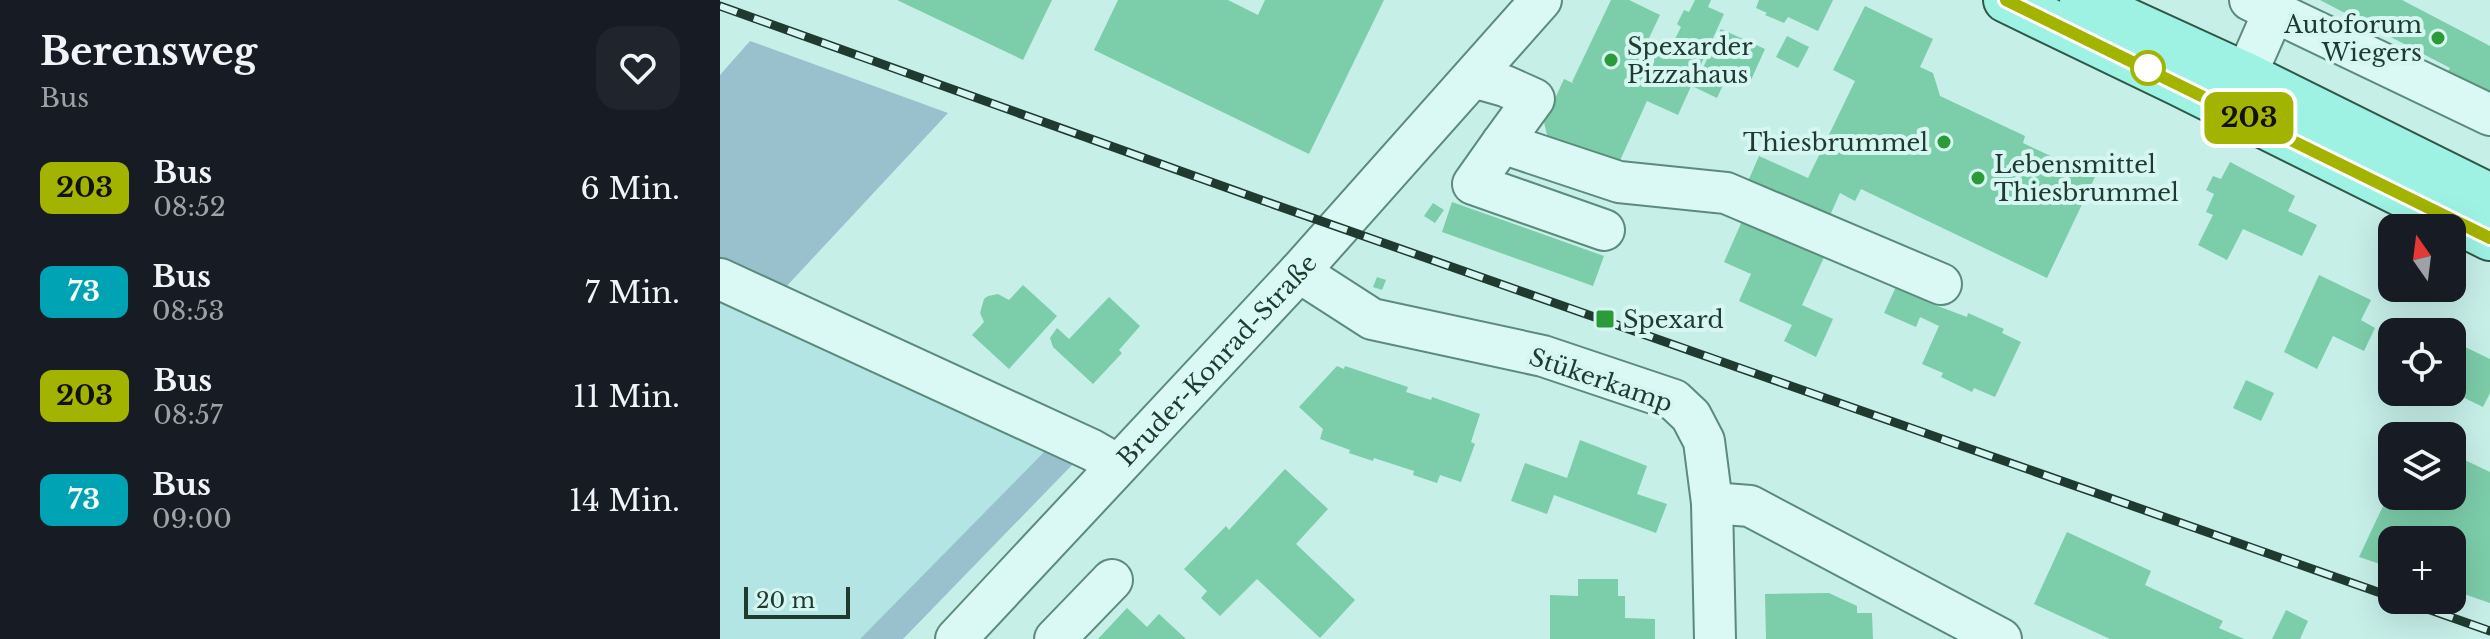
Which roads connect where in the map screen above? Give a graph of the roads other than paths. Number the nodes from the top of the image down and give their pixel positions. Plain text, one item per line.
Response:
1 (1509, 0) edge
2 (1541, 0) edge
3 (2006, 0) edge
4 (2262, 6) edge
5 (2089, 11) edge
6 (2246, 75) junction
7 (1473, 77) junction
8 (2490, 115) edge
9 (1502, 143) junction
10 (2490, 196) edge
11 (1604, 230) dead end
12 (2490, 238) edge
13 (1299, 272) junction
14 (720, 279) edge
15 (1941, 284) dead end
16 (1118, 465) junction
17 (1712, 503) junction
18 (1112, 580) dead end
19 (956, 639) edge
20 (1055, 639) edge
21 (1715, 639) edge
22 (2001, 639) edge

1 - 7 street, Bruder-Konrad-Straße
2 - 7 street, Bruder-Konrad-Straße
3 - 5 main road
4 - 6 street
4 - 8 street
5 - 6 main road
5 - 12 main road
6 - 10 main road
7 - 9 street
7 - 13 street, Bruder-Konrad-Straße
9 - 11 street
9 - 15 street
13 - 16 street, Bruder-Konrad-Straße
13 - 17 street, Stükerkamp
14 - 16 street
16 - 19 street, Bruder-Konrad-Straße
17 - 21 street, Stükerkamp
17 - 22 street
18 - 20 street

